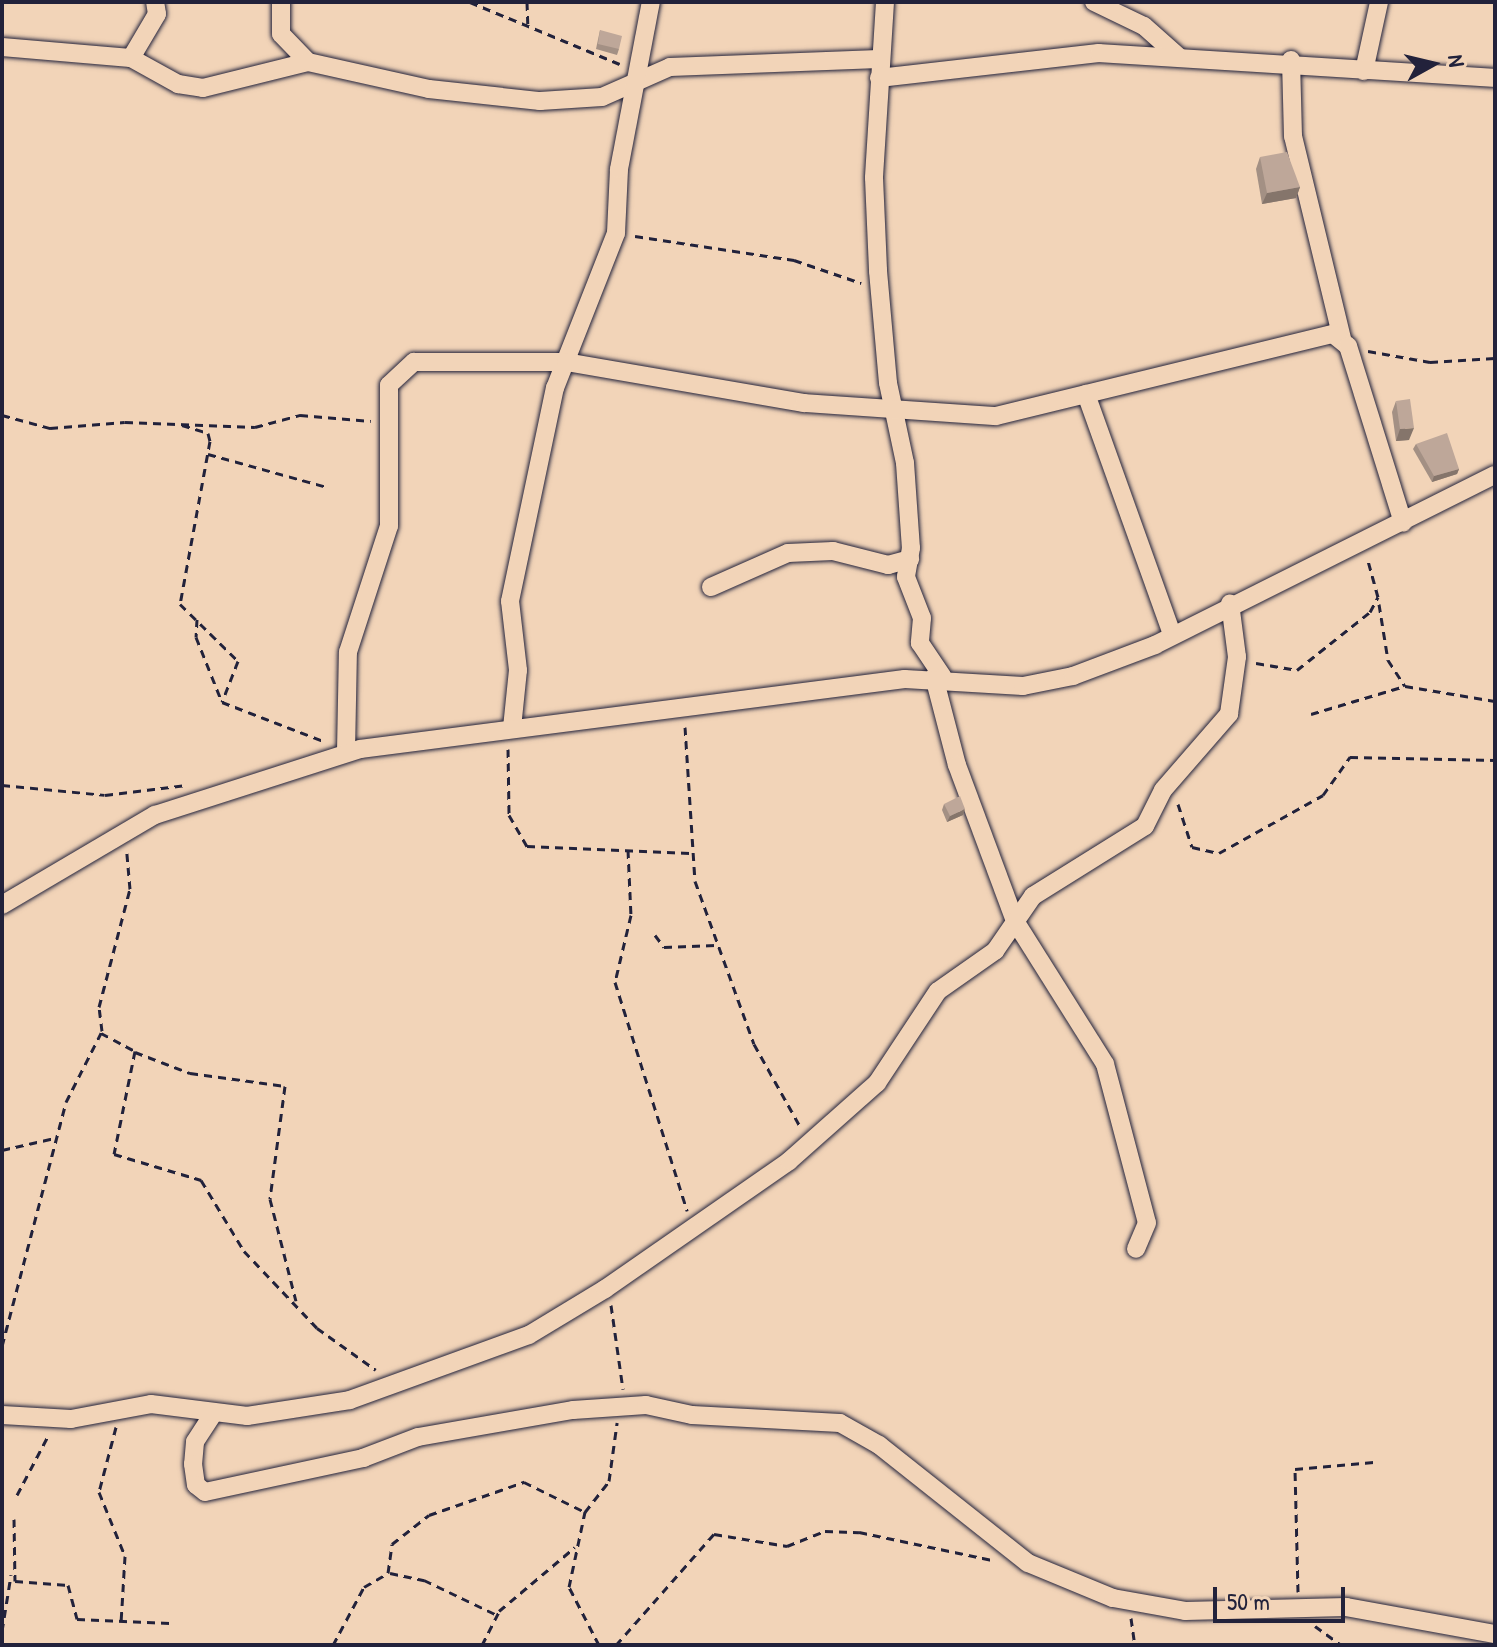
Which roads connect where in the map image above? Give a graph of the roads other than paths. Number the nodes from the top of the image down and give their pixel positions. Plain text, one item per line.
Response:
1 (155, 2) edge
2 (281, 2) edge
3 (651, 2) edge
4 (885, 2) edge
5 (1094, 2) edge
6 (1379, 2) edge
7 (2, 47) edge
8 (1179, 57) junction
9 (131, 58) junction
10 (879, 59) junction
11 (1291, 60) junction
12 (308, 62) junction
13 (1364, 71) junction
14 (635, 78) junction
15 (879, 78) junction
16 (1495, 78) edge
17 (1345, 343) junction
18 (566, 362) junction
19 (1086, 394) junction
20 (899, 411) junction
21 (1495, 475) edge
22 (1403, 523) junction
23 (910, 559) junction
24 (711, 587) dead end
25 (1230, 603) junction
26 (1172, 634) junction
27 (938, 676) junction
28 (512, 728) junction
29 (346, 750) junction
30 (2, 905) edge
31 (1015, 921) junction
32 (1136, 1249) dead end
33 (213, 1414) junction
34 (2, 1415) edge
35 (1495, 1634) edge

1 - 9 street
2 - 12 street
3 - 14 street
4 - 10 street
5 - 8 street
6 - 13 street
7 - 9 street
8 - 11 street
8 - 15 street
9 - 12 street
10 - 14 street
10 - 15 street
11 - 13 street
11 - 17 street
12 - 14 street
13 - 16 street
14 - 18 street
15 - 20 street
17 - 19 street
17 - 22 street
18 - 20 street
18 - 28 street
18 - 29 street
19 - 20 street
19 - 26 street
20 - 23 street
21 - 22 street
22 - 25 street
23 - 24 street
23 - 27 street
25 - 26 street
25 - 31 street
26 - 27 street
27 - 28 street
27 - 31 street
28 - 29 street
29 - 30 street
31 - 32 street
31 - 33 street
33 - 34 street
33 - 35 street

